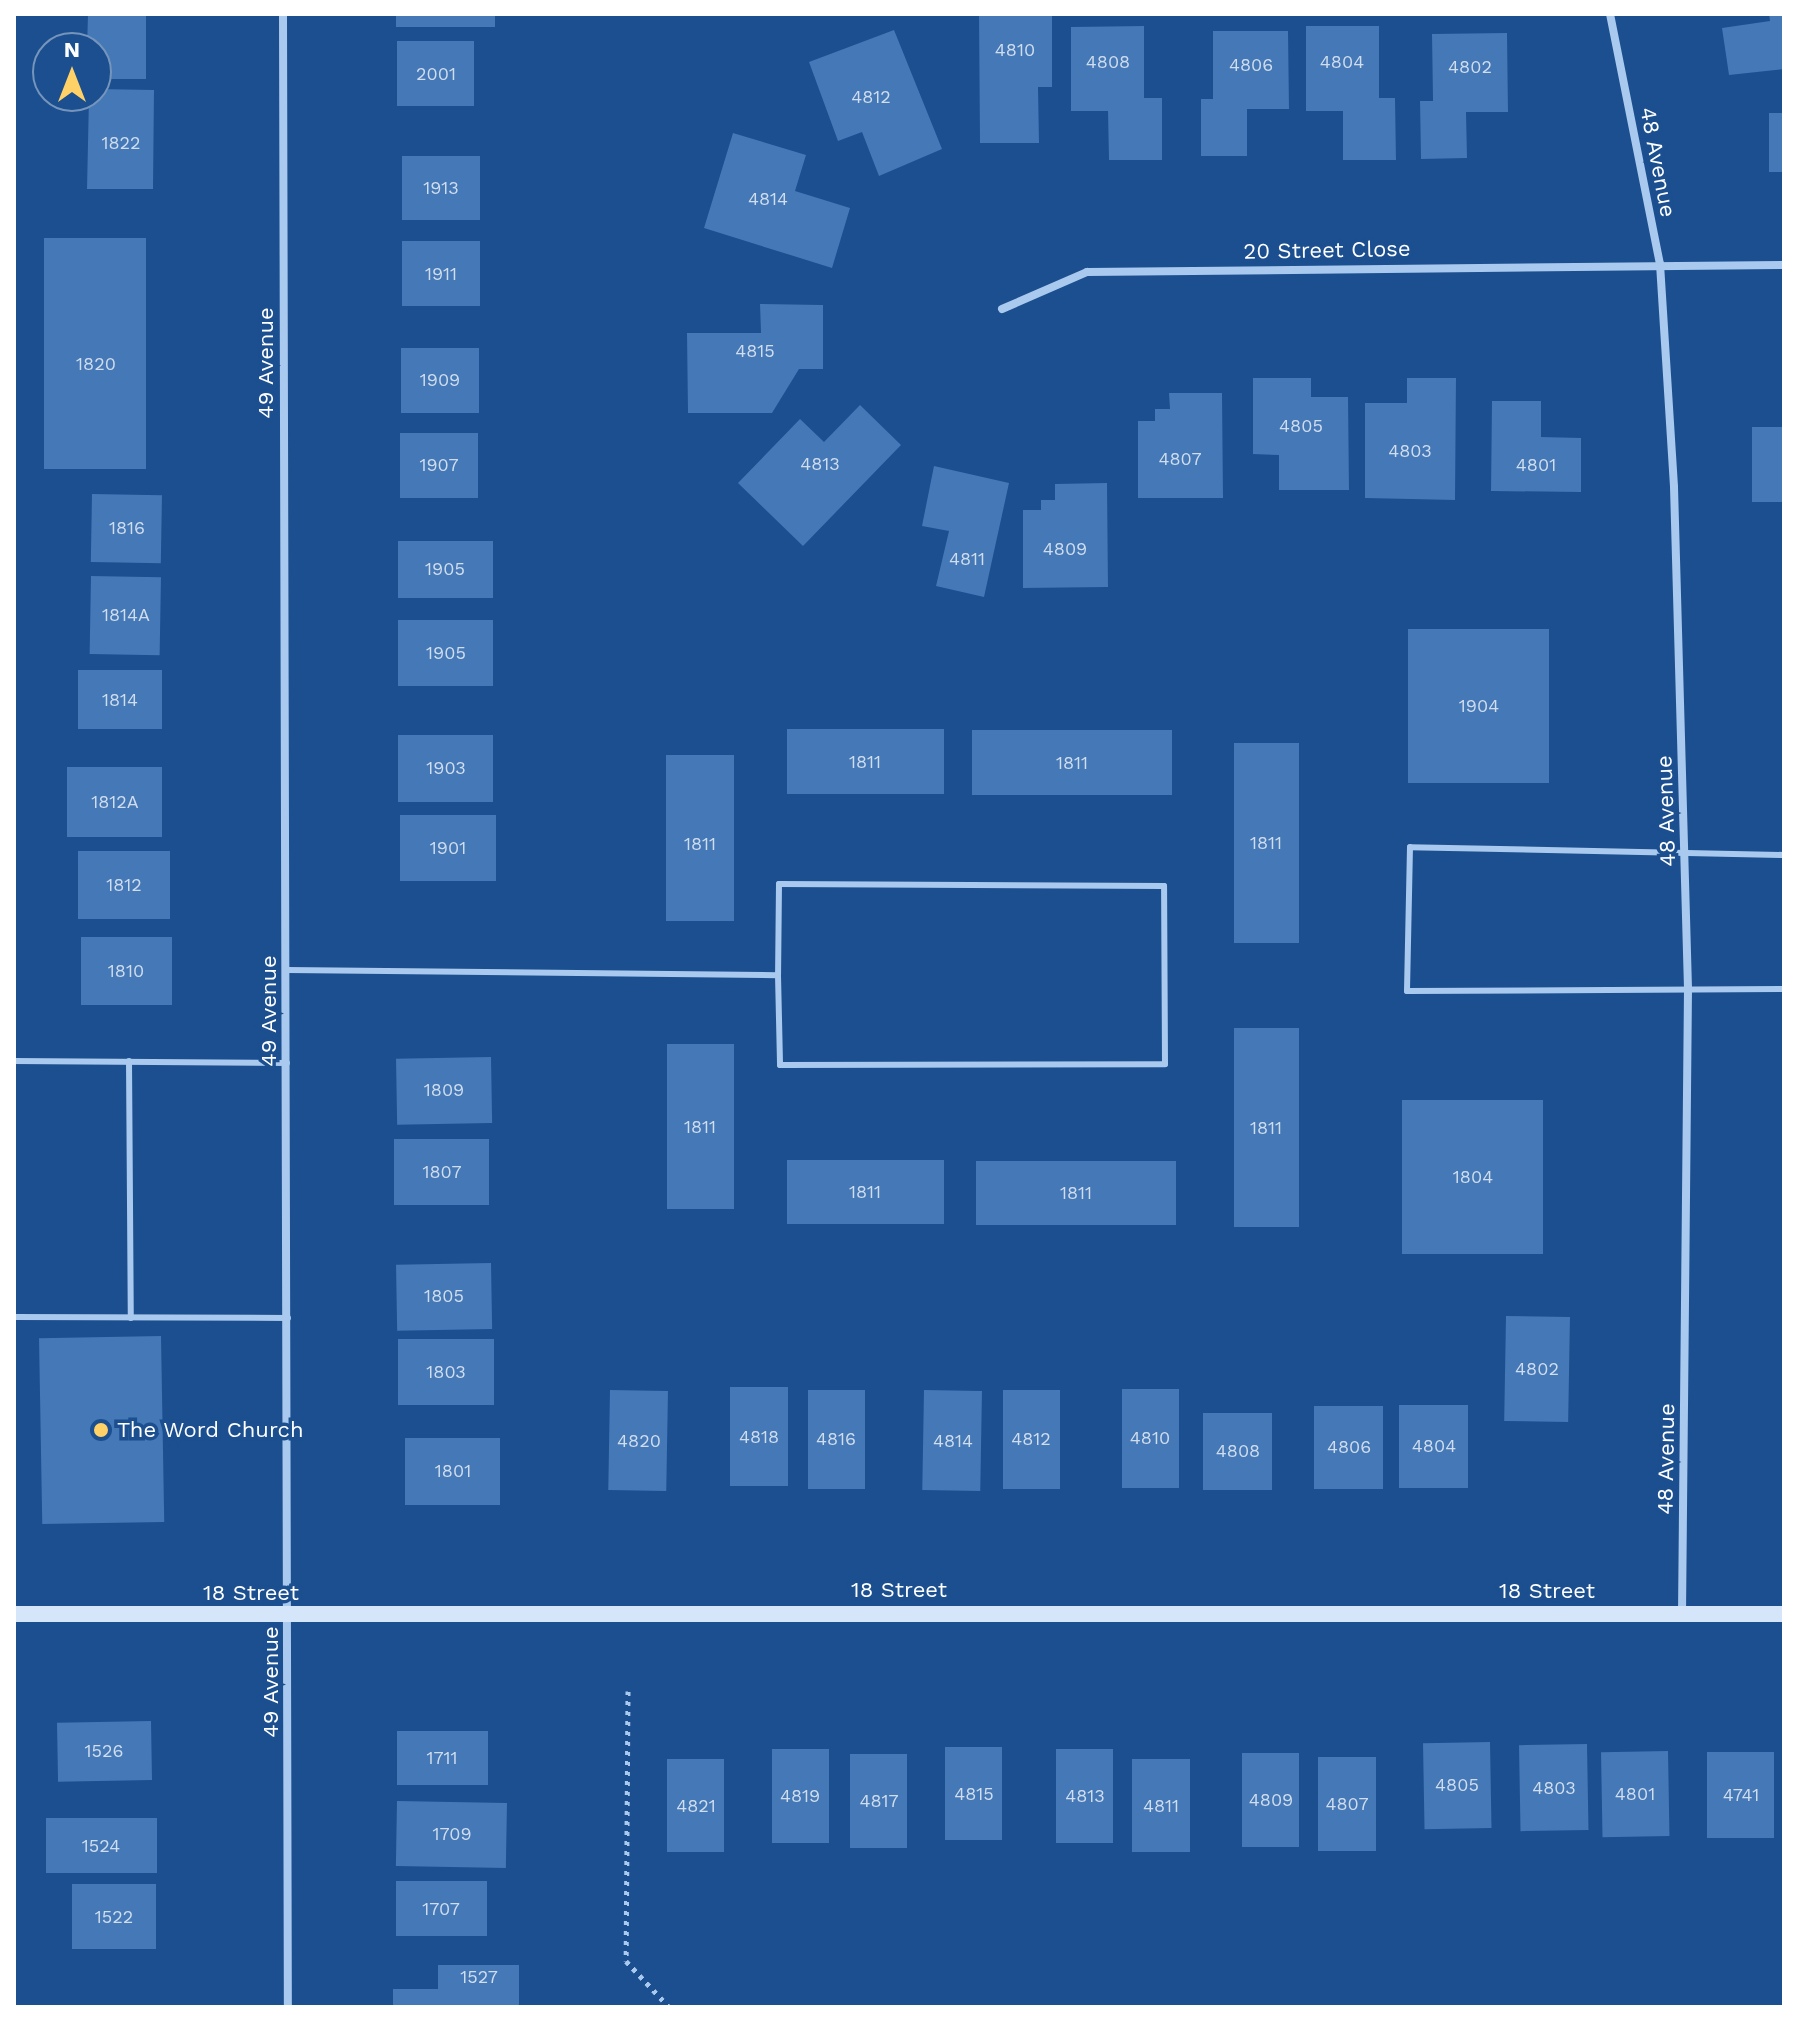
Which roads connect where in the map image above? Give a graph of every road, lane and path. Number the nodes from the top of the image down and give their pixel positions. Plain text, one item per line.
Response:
1 (283, 14) edge
2 (1610, 14) edge
3 (1660, 264) junction
4 (1784, 265) edge
5 (1002, 309) dead end
6 (1686, 855) junction
7 (1784, 855) edge
8 (287, 970) junction
9 (778, 975) junction
10 (1688, 989) junction
11 (1784, 989) edge
12 (14, 1061) edge
13 (129, 1061) junction
14 (287, 1063) junction
15 (14, 1317) edge
16 (131, 1318) junction
17 (288, 1318) junction
18 (1682, 1613) junction
19 (14, 1614) edge
20 (1784, 1614) edge
21 (290, 1615) junction
22 (628, 1691) dead end
23 (288, 2007) edge
24 (669, 2007) edge

1 - 8 street, 49 Avenue
2 - 3 street, 48 Avenue
3 - 4 street, 20 Street Close
3 - 5 street, 20 Street Close
3 - 6 street, 48 Avenue
6 - 7 lane
6 - 10 street, 48 Avenue
6 - 10 lane
8 - 9 lane
8 - 14 street, 49 Avenue
9 - 9 lane
10 - 11 lane
10 - 18 street, 48 Avenue
12 - 13 lane
13 - 14 lane
13 - 16 lane
14 - 17 street, 49 Avenue
15 - 16 lane
16 - 17 lane
17 - 21 street, 49 Avenue
18 - 20 street, 18 Street
18 - 21 street, 18 Street
19 - 21 street, 18 Street
21 - 23 street, 49 Avenue
22 - 24 path

